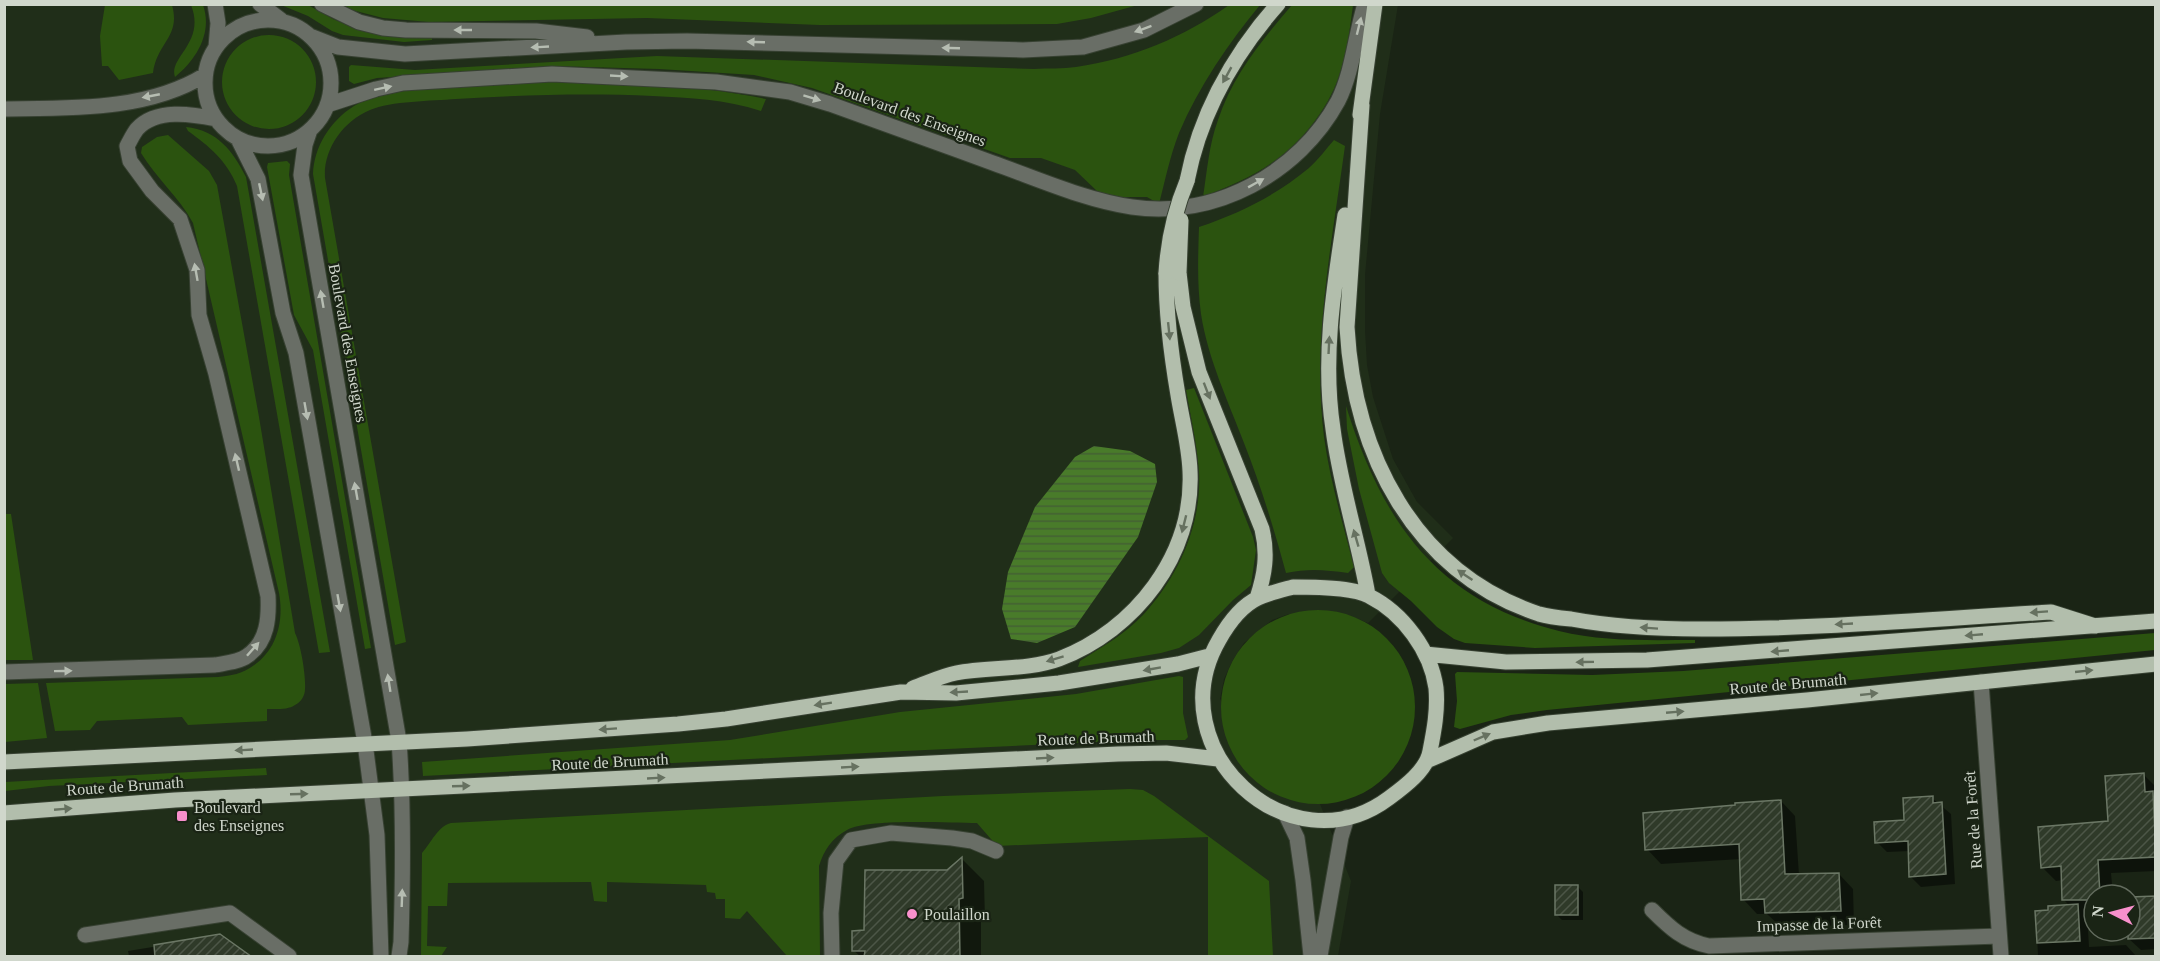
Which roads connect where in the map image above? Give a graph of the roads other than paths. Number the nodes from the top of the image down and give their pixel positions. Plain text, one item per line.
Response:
1 (215, 4) edge
2 (260, 4) edge
3 (322, 4) edge
4 (1196, 4) edge
5 (1278, 4) edge
6 (1365, 4) edge
7 (1375, 4) edge
8 (283, 21) junction
9 (310, 36) junction
10 (626, 42) junction
11 (216, 47) junction
12 (205, 75) junction
13 (327, 105) junction
14 (1362, 105) junction
15 (4, 109) edge
16 (216, 119) junction
17 (310, 130) junction
18 (238, 139) junction
19 (1172, 273) junction
20 (1368, 595) junction
21 (1257, 598) junction
22 (2156, 621) edge
23 (2095, 626) junction
24 (1425, 654) junction
25 (1209, 656) junction
26 (2156, 664) edge
27 (4, 672) edge
28 (1981, 682) junction
29 (901, 692) junction
30 (399, 741) junction
31 (365, 743) junction
32 (1218, 759) junction
33 (1428, 760) junction
34 (4, 762) edge
35 (402, 789) junction
36 (371, 791) junction
37 (4, 813) edge
38 (1285, 813) junction
39 (1347, 817) junction
40 (996, 851) dead end
41 (1652, 910) dead end
42 (85, 935) dead end
43 (1999, 936) junction
44 (289, 957) edge
45 (381, 957) edge
46 (399, 957) edge
47 (832, 957) edge
48 (1311, 957) edge
49 (1320, 957) edge
50 (2001, 957) edge

1 - 11 street
2 - 8 street
10 -> 3 street
4 -> 10 street
5 -> 19 main road, bridge
13 -> 6 street, Boulevard des Enseignes
7 - 14 main road
8 - 9 street
8 - 11 street
10 -> 9 street
9 - 13 street
11 - 12 street
12 -> 15 street
12 - 16 street
13 - 17 street
20 -> 14 main road
23 -> 14 main road
16 - 18 street
27 -> 16 street
17 - 18 street
30 -> 17 street, Boulevard des Enseignes
18 -> 31 street
19 -> 21 main road
19 -> 29 main road
20 - 21 main road
20 - 24 main road
21 - 25 main road
22 - 23 main road, Route de Brumath
23 -> 24 main road, Route de Brumath
24 - 33 main road
25 -> 29 main road, Route de Brumath
25 - 32 main road
28 -> 26 main road, Route de Brumath
33 -> 28 main road, Route de Brumath
28 - 43 street, Rue de la Forêt
29 -> 30 main road, Route de Brumath
30 - 31 main road, Route de Brumath
30 - 35 street, Boulevard des Enseignes
31 -> 34 main road, Route de Brumath
31 - 36 street
35 -> 32 main road, Route de Brumath
32 - 38 main road
33 - 39 main road
35 - 36 main road, Route de Brumath
46 -> 35 street, Boulevard des Enseignes
37 -> 36 main road, Route de Brumath
36 - 45 street
38 - 39 main road
38 - 48 street
39 - 49 street
40 - 47 street
41 - 43 street, Impasse de la Forêt
42 - 44 street
43 - 50 street, Rue de la Forêt

